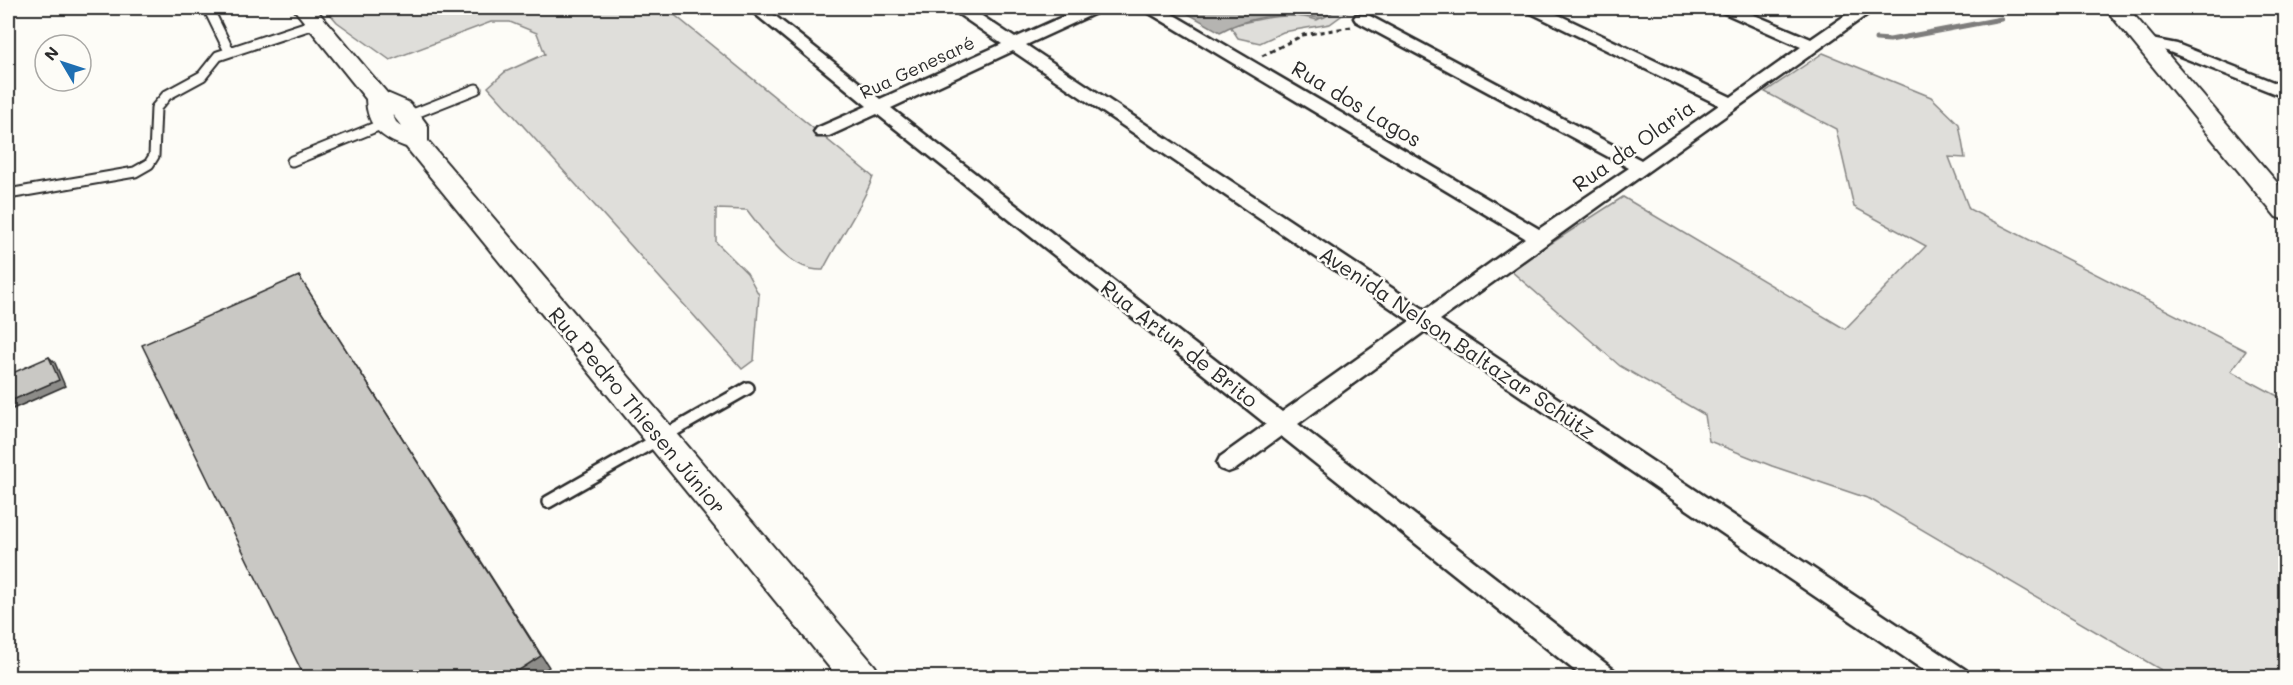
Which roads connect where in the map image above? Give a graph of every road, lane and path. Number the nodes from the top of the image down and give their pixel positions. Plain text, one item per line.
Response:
1 (208, 8) edge
2 (756, 8) edge
3 (960, 8) edge
4 (1094, 8) edge
5 (1152, 8) edge
6 (1533, 8) edge
7 (1726, 8) edge
8 (1866, 8) edge
9 (2116, 8) edge
10 (2279, 8) edge
11 (2286, 10) edge
12 (310, 15) edge
13 (1362, 18) joint
14 (1015, 43) junction
15 (2145, 43) junction
16 (1813, 46) junction
17 (229, 51) junction
18 (1264, 54) dead end
19 (476, 89) dead end
20 (2286, 93) edge
21 (1732, 104) junction
22 (879, 106) junction
23 (396, 121) junction
24 (823, 132) dead end
25 (292, 161) dead end
26 (1642, 168) junction
27 (8, 194) edge
28 (2286, 211) edge
29 (1539, 238) junction
30 (1425, 320) junction
31 (748, 388) dead end
32 (1282, 424) junction
33 (662, 437) junction
34 (1228, 463) dead end
35 (548, 502) dead end
36 (862, 678) edge
37 (1605, 678) edge
38 (1957, 678) edge

1 - 17 lane
2 - 22 street, Rua Artur de Brito
3 - 14 street, Avenida Nelson Baltazar Schütz
4 - 14 street, Rua Genesaré
5 - 29 street, Rua dos Lagos
6 - 21 street
7 - 16 street
8 - 16 street, Rua da Olaria
9 - 15 main road
10 - 11 street
12 - 17 lane
12 - 23 main road, Rua Pedro Thiesen Júnior
13 - 18 path
13 - 26 street
14 - 22 street, Rua Genesaré
14 - 30 street, Avenida Nelson Baltazar Schütz
15 - 20 street
15 - 28 main road
16 - 21 street, Rua da Olaria
17 - 27 lane
19 - 23 lane
21 - 26 street, Rua da Olaria
22 - 24 street, Rua Genesaré
22 - 32 street, Rua Artur de Brito
23 - 25 lane
23 - 33 main road, Rua Pedro Thiesen Júnior
26 - 29 street, Rua da Olaria
29 - 30 street, Rua da Olaria
30 - 32 street, Rua da Olaria
30 - 38 street, Avenida Nelson Baltazar Schütz
31 - 33 lane
32 - 34 street, Rua da Olaria
32 - 37 street, Rua Artur de Brito
33 - 35 lane
33 - 36 main road, Rua Pedro Thiesen Júnior

